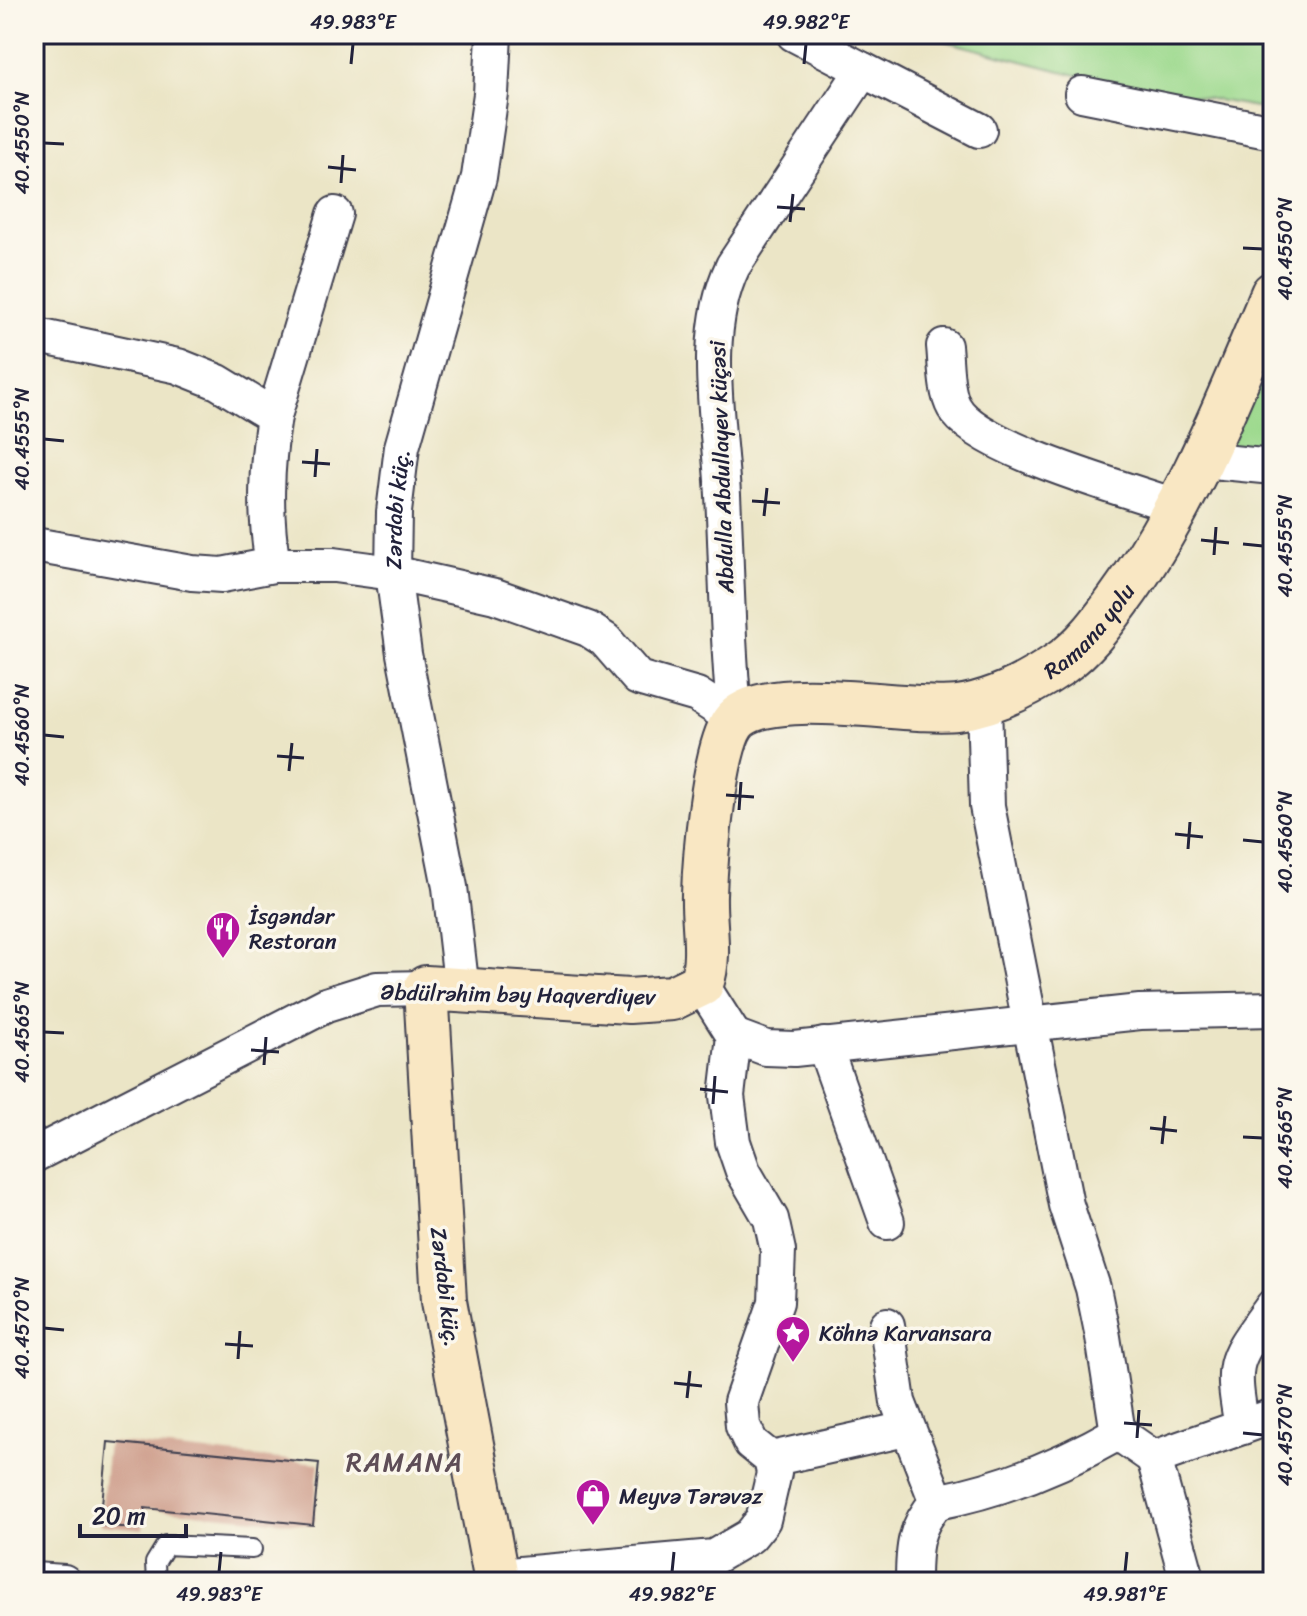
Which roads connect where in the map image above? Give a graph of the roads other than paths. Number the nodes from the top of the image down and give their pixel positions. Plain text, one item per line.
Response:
1 (494, 34) edge
2 (794, 34) edge
3 (863, 70) junction
4 (1082, 94) dead end
5 (979, 130) dead end
6 (1273, 132) edge
7 (335, 214) dead end
8 (1268, 322) edge
9 (34, 335) edge
10 (944, 346) dead end
11 (274, 416) junction
12 (1202, 460) junction
13 (1273, 467) edge
14 (1178, 507) junction
15 (34, 545) edge
16 (273, 565) junction
17 (393, 573) junction
18 (984, 703) junction
19 (735, 720) junction
20 (701, 984) junction
21 (444, 989) junction
22 (1273, 1009) edge
23 (1032, 1023) junction
24 (734, 1036) junction
25 (824, 1045) junction
26 (35, 1151) edge
27 (887, 1222) dead end
28 (1273, 1306) edge
29 (887, 1325) dead end
30 (1257, 1422) edge
31 (906, 1429) junction
32 (1118, 1433) junction
33 (1154, 1458) junction
34 (771, 1459) junction
35 (937, 1502) junction
36 (252, 1549) dead end
37 (496, 1579) edge
38 (34, 1580) edge
39 (64, 1582) edge
40 (156, 1582) edge
41 (913, 1582) edge
42 (1188, 1582) edge

1 - 17 street, Zərdabi küç.
2 - 3 street
3 - 5 street
3 - 19 street, Abdulla Abdullayev küçəsi
4 - 6 street
7 - 11 street
8 - 12 street, Ramana yolu
9 - 11 street
10 - 14 street
11 - 16 street
12 - 13 street
12 - 14 street, Ramana yolu
14 - 18 street, Ramana yolu
15 - 16 street
16 - 17 street
17 - 19 street
17 - 21 street, Zərdabi küç.
18 - 19 street, Ramana yolu
18 - 23 street
19 - 20 street, Abdulla Abdullayev küçəsi
20 - 21 street, Əbdülrəhim bəy Haqverdiyev
20 - 24 street
21 - 26 street, Əbdülrəhim bəy Haqverdiyev
21 - 37 street, Zərdabi küç.
22 - 23 street
23 - 25 street
23 - 32 street
24 - 25 street
24 - 34 street
25 - 27 street
28 - 30 street
29 - 31 street
30 - 33 street
31 - 34 street
31 - 35 street
32 - 33 street
32 - 35 street
33 - 42 street
34 - 37 street
35 - 41 street
36 - 40 lane
38 - 39 street

